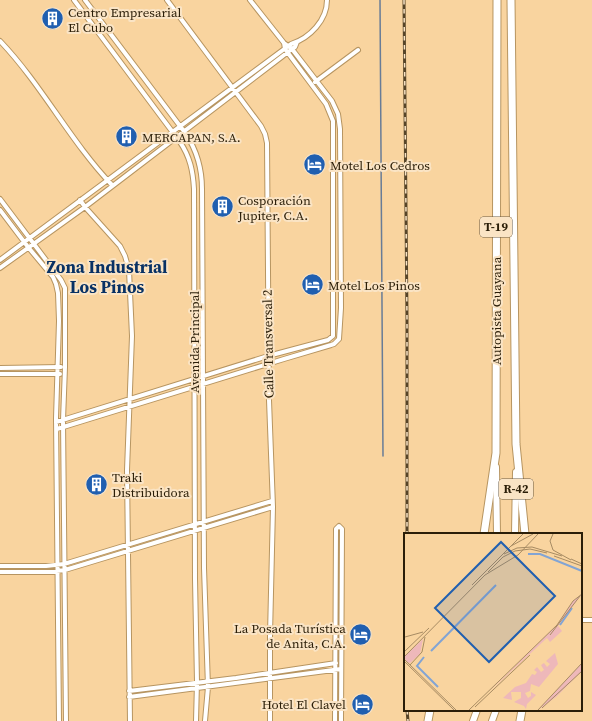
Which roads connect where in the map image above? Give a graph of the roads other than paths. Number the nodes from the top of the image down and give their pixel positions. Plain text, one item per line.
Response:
1 (74, 0) edge
2 (85, 0) edge
3 (167, 0) edge
4 (250, 0) edge
5 (327, 0) edge
6 (497, 0) edge
7 (511, 0) edge
8 (92, 9) junction
9 (85, 14) junction
10 (0, 41) edge
11 (288, 49) junction
12 (358, 50) dead end
13 (317, 81) junction
14 (312, 85) junction
15 (231, 87) junction
16 (235, 92) junction
17 (339, 123) junction
18 (333, 124) junction
19 (179, 126) junction
20 (172, 131) junction
21 (184, 132) junction
22 (176, 137) junction
23 (333, 156) junction
24 (340, 156) junction
25 (191, 164) junction
26 (200, 164) junction
27 (201, 173) junction
28 (193, 174) junction
29 (107, 180) junction
30 (112, 185) junction
31 (0, 199) edge
32 (80, 200) junction
33 (333, 206) junction
34 (340, 206) junction
35 (85, 207) junction
36 (0, 210) edge
37 (29, 238) junction
38 (24, 242) junction
39 (33, 243) junction
40 (28, 247) junction
41 (0, 260) edge
42 (0, 268) edge
43 (63, 282) junction
44 (56, 284) junction
45 (334, 308) junction
46 (341, 308) junction
47 (333, 336) junction
48 (337, 342) junction
49 (268, 356) junction
50 (268, 363) junction
51 (65, 367) junction
52 (0, 368) edge
53 (58, 368) junction
54 (0, 374) edge
55 (58, 374) junction
56 (64, 374) junction
57 (202, 376) junction
58 (194, 379) junction
59 (202, 384) junction
60 (194, 386) junction
61 (129, 399) junction
62 (130, 406) junction
63 (63, 420) junction
64 (56, 422) junction
65 (63, 427) junction
66 (56, 429) junction
67 (516, 444) junction
68 (496, 453) junction
69 (272, 501) junction
70 (272, 507) junction
71 (233, 512) junction
72 (234, 519) junction
73 (203, 521) junction
74 (194, 524) junction
75 (203, 528) junction
76 (195, 531) junction
77 (484, 533) edge
78 (497, 533) edge
79 (515, 533) edge
80 (526, 533) edge
81 (128, 544) junction
82 (128, 551) junction
83 (64, 564) junction
84 (58, 565) junction
85 (0, 566) edge
86 (64, 570) junction
87 (58, 571) junction
88 (0, 572) edge
89 (341, 662) junction
90 (334, 663) junction
91 (341, 669) junction
92 (334, 670) junction
93 (270, 673) junction
94 (270, 679) junction
95 (207, 681) junction
96 (197, 682) junction
97 (208, 688) junction
98 (197, 689) junction
99 (130, 691) junction
100 (130, 697) junction
101 (66, 704) junction
102 (59, 705) junction
103 (341, 706) junction
104 (334, 707) junction
105 (430, 711) edge
106 (477, 711) edge
107 (496, 711) edge
108 (524, 711) edge
109 (59, 721) edge
110 (66, 721) edge
111 (130, 721) edge
112 (196, 721) edge
113 (206, 721) edge
114 (270, 721) edge
115 (334, 721) edge
116 (341, 721) edge
117 (428, 721) edge
118 (473, 721) edge
119 (492, 721) edge
120 (520, 721) edge

1 - 9 street, Avenida Principal
2 - 8 street, Avenida Principal
3 - 15 street, Calle Transversal 2
4 - 11 street
5 - 11 street
6 - 68 highway, Autopista Guayana / T-19
7 - 67 highway, Autopista Guayana / T-19
8 - 9 street
8 - 19 street, Avenida Principal
9 - 20 street, Avenida Principal
10 - 29 street
11 - 13 street
11 - 14 street
11 - 15 street
11 - 16 street
12 - 13 street
13 - 14 street
13 - 17 street
14 - 18 street
15 - 16 street, Calle Transversal 2
15 - 19 street
16 - 21 street
16 - 49 street, Calle Transversal 2
17 - 18 street
17 - 24 street
18 - 23 street
19 - 20 street
19 - 21 street, Avenida Principal
20 - 22 street, Avenida Principal
20 - 29 street
21 - 22 street
21 - 26 street, Avenida Principal
22 - 25 street, Avenida Principal
22 - 30 street
23 - 24 street
23 - 33 street
24 - 34 street
25 - 26 street
25 - 28 street, Avenida Principal
26 - 27 street, Avenida Principal
27 - 28 street
27 - 57 street, Avenida Principal
28 - 58 street, Avenida Principal
29 - 30 street
29 - 32 street
30 - 35 street
31 - 37 street
32 - 35 street
32 - 37 street
33 - 34 street
33 - 45 street
34 - 46 street
35 - 39 street
35 - 61 street
36 - 38 street
37 - 38 street
37 - 39 street
38 - 40 street
38 - 41 street
39 - 40 street
39 - 43 street
40 - 42 street
40 - 44 street
43 - 44 street
43 - 51 street
44 - 53 street
45 - 46 street
45 - 47 street
46 - 48 street
47 - 48 street
47 - 49 street
48 - 50 street
49 - 50 street, Calle Transversal 2
49 - 57 street
50 - 59 street
50 - 69 street, Calle Transversal 2
51 - 53 street
51 - 56 street
52 - 53 street
53 - 55 street
54 - 55 street
55 - 56 street
55 - 64 street
56 - 63 street
57 - 58 street
57 - 59 street, Avenida Principal
58 - 60 street, Avenida Principal
58 - 61 street
59 - 60 street
59 - 73 street, Avenida Principal
60 - 62 street
60 - 74 street, Avenida Principal
61 - 62 street
61 - 63 street
62 - 65 street
62 - 81 street
63 - 64 street
63 - 65 street
64 - 66 street
65 - 66 street
65 - 83 street
66 - 84 street
67 - 79 main road, R-42
67 - 80 highway, Autopista Guayana
68 - 77 highway, Autopista Guayana
68 - 78 main road, R-42
69 - 70 street, Calle Transversal 2
69 - 71 street
70 - 72 street
70 - 93 street, Calle Transversal 2
71 - 72 street
71 - 73 street
72 - 75 street
73 - 74 street
73 - 75 street, Avenida Principal
74 - 76 street, Avenida Principal
74 - 81 street
75 - 76 street
75 - 95 street, Avenida Principal
76 - 82 street
76 - 96 street, Avenida Principal
81 - 82 street
81 - 83 street
82 - 86 street
82 - 99 street
83 - 84 street
83 - 86 street
84 - 85 street
84 - 87 street
86 - 87 street
86 - 101 street
87 - 88 street
87 - 102 street
89 - 90 street
89 - 90 street
89 - 91 street
90 - 92 street
90 - 93 street
91 - 92 street
91 - 103 street
92 - 94 street
92 - 104 street
93 - 94 street, Calle Transversal 2
93 - 95 street
94 - 97 street
94 - 114 street, Calle Transversal 2
95 - 96 street
95 - 97 street, Avenida Principal
96 - 98 street, Avenida Principal
96 - 99 street
97 - 98 street
97 - 113 street, Avenida Principal
98 - 100 street
98 - 112 street, Avenida Principal
99 - 100 street
100 - 111 street
101 - 102 street
101 - 110 street
102 - 109 street
103 - 104 street
103 - 116 street
104 - 115 street
105 - 117 highway
106 - 118 main road
107 - 119 main road
108 - 120 highway

